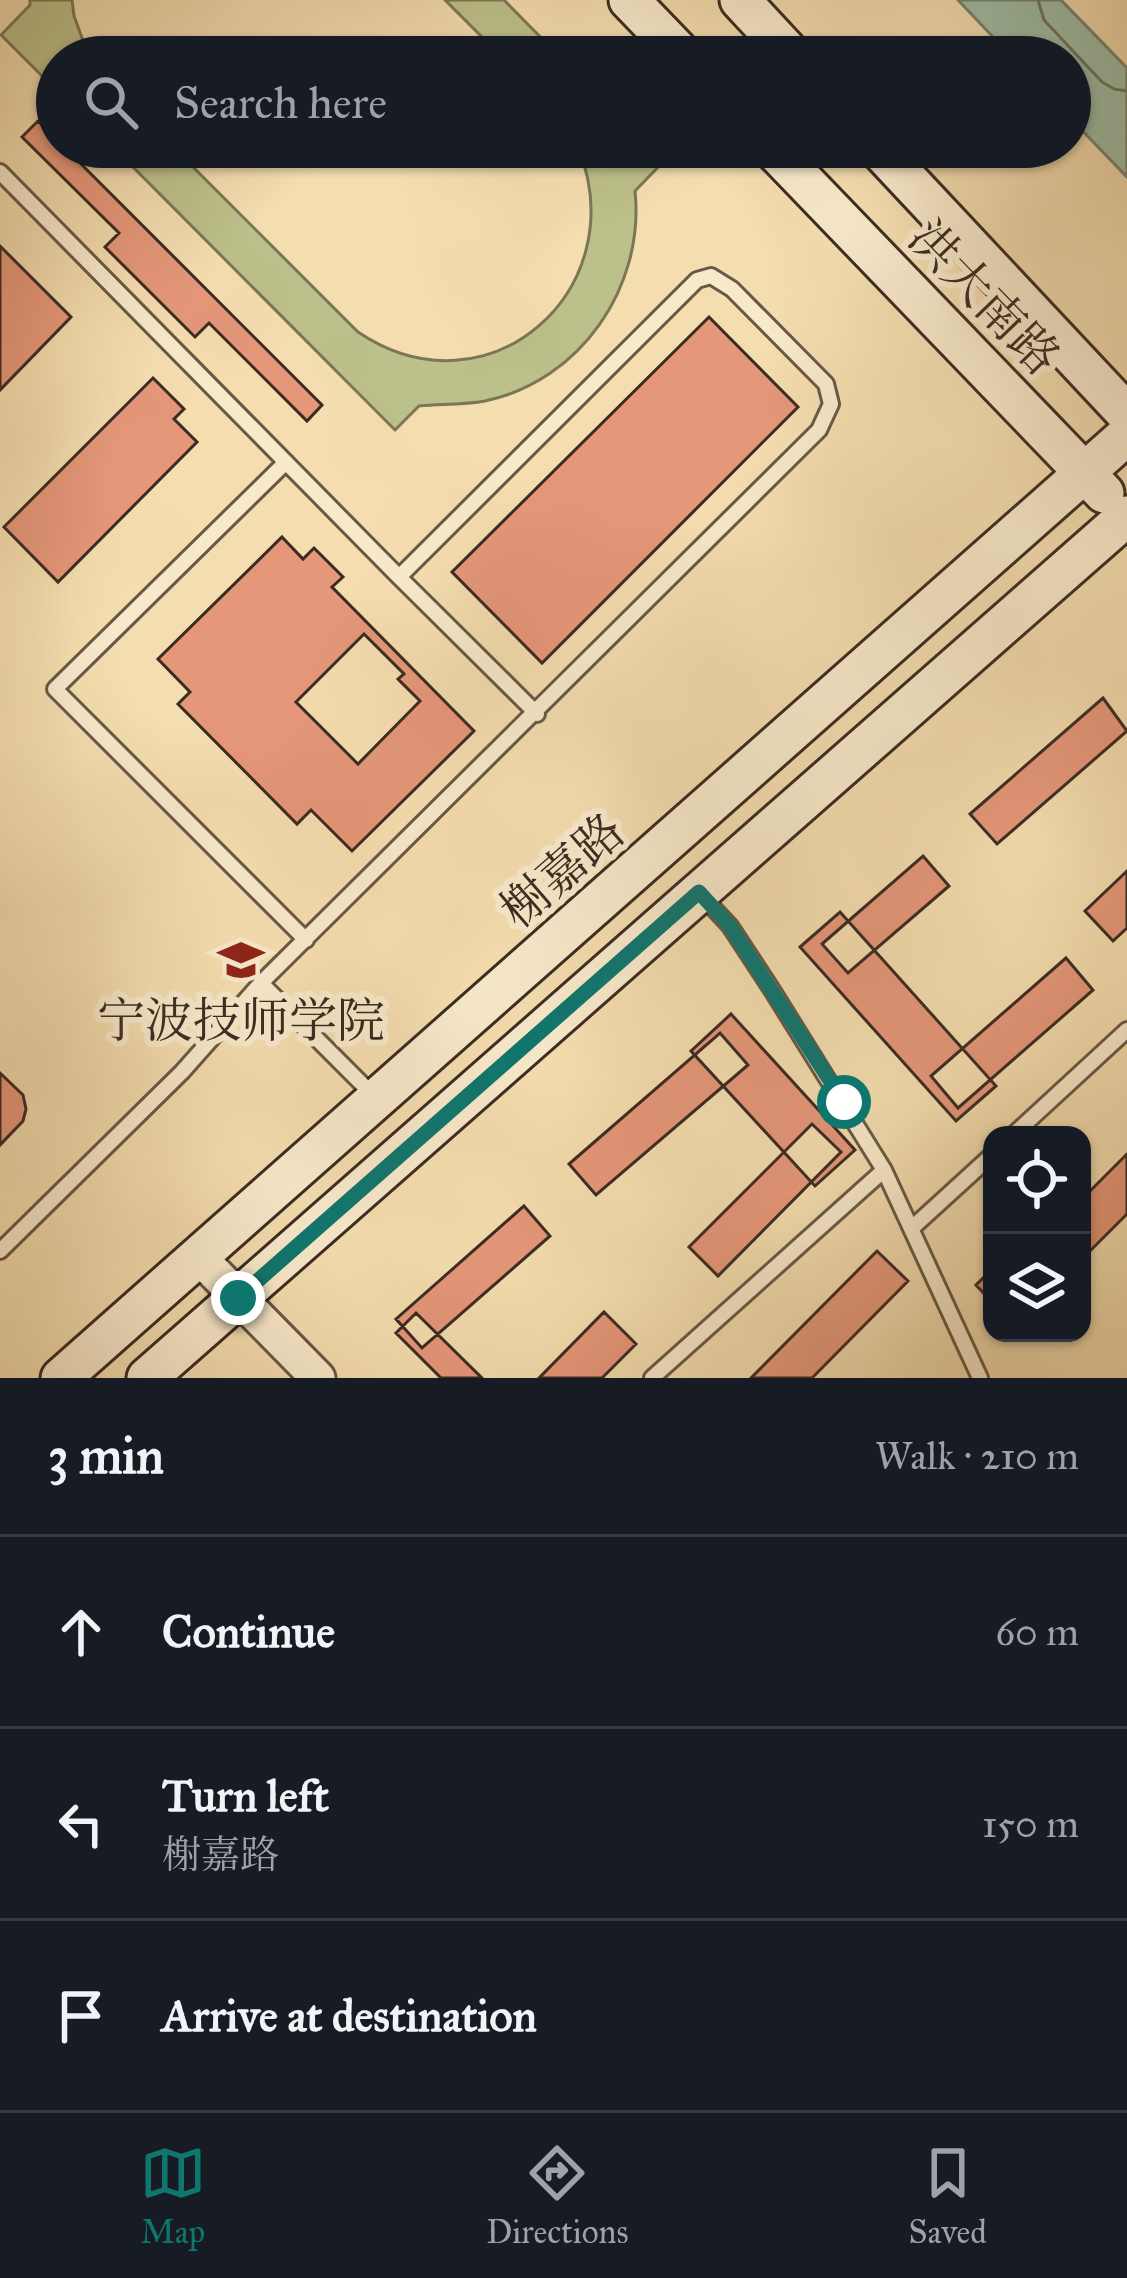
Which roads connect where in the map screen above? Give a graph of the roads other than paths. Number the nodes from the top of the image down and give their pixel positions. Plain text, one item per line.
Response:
1 (629, 0) edge
2 (740, 0) edge
3 (664, 36) edge
4 (773, 36) edge
5 (791, 168) edge
6 (897, 168) edge
7 (0, 172) edge
8 (1127, 414) edge
9 (1127, 435) edge
10 (286, 462) junction
11 (1086, 475) junction
12 (1127, 517) edge
13 (399, 577) junction
14 (537, 714) junction
15 (699, 892) junction
16 (306, 940) junction
17 (261, 983) junction
18 (1127, 1030) edge
19 (379, 1100) junction
20 (1023, 1126) edge
21 (983, 1163) edge
22 (884, 1170) junction
23 (912, 1228) junction
24 (0, 1251) edge
25 (200, 1258) junction
26 (238, 1298) junction
27 (61, 1378) edge
28 (147, 1378) edge
29 (318, 1378) edge
30 (652, 1378) edge
31 (980, 1378) edge

1 - 3 main road
2 - 4 main road
5 - 11 main road, 洪大南路
6 - 8 main road, 洪大南路
7 - 10 lane
9 - 11 main road, 榭嘉路
10 - 13 lane
10 - 16 lane
11 - 12 main road, 洪大南路
11 - 19 main road, 榭嘉路
12 - 15 main road
13 - 14 lane
13 - 14 lane
14 - 16 lane
15 - 22 lane
15 - 26 main road
16 - 17 lane
17 - 19 lane
17 - 24 lane
18 - 20 lane
19 - 25 main road, 榭嘉路
21 - 23 lane
22 - 23 lane
22 - 30 lane
23 - 31 lane
25 - 26 street
25 - 27 main road, 榭嘉路
26 - 28 main road
26 - 29 street

